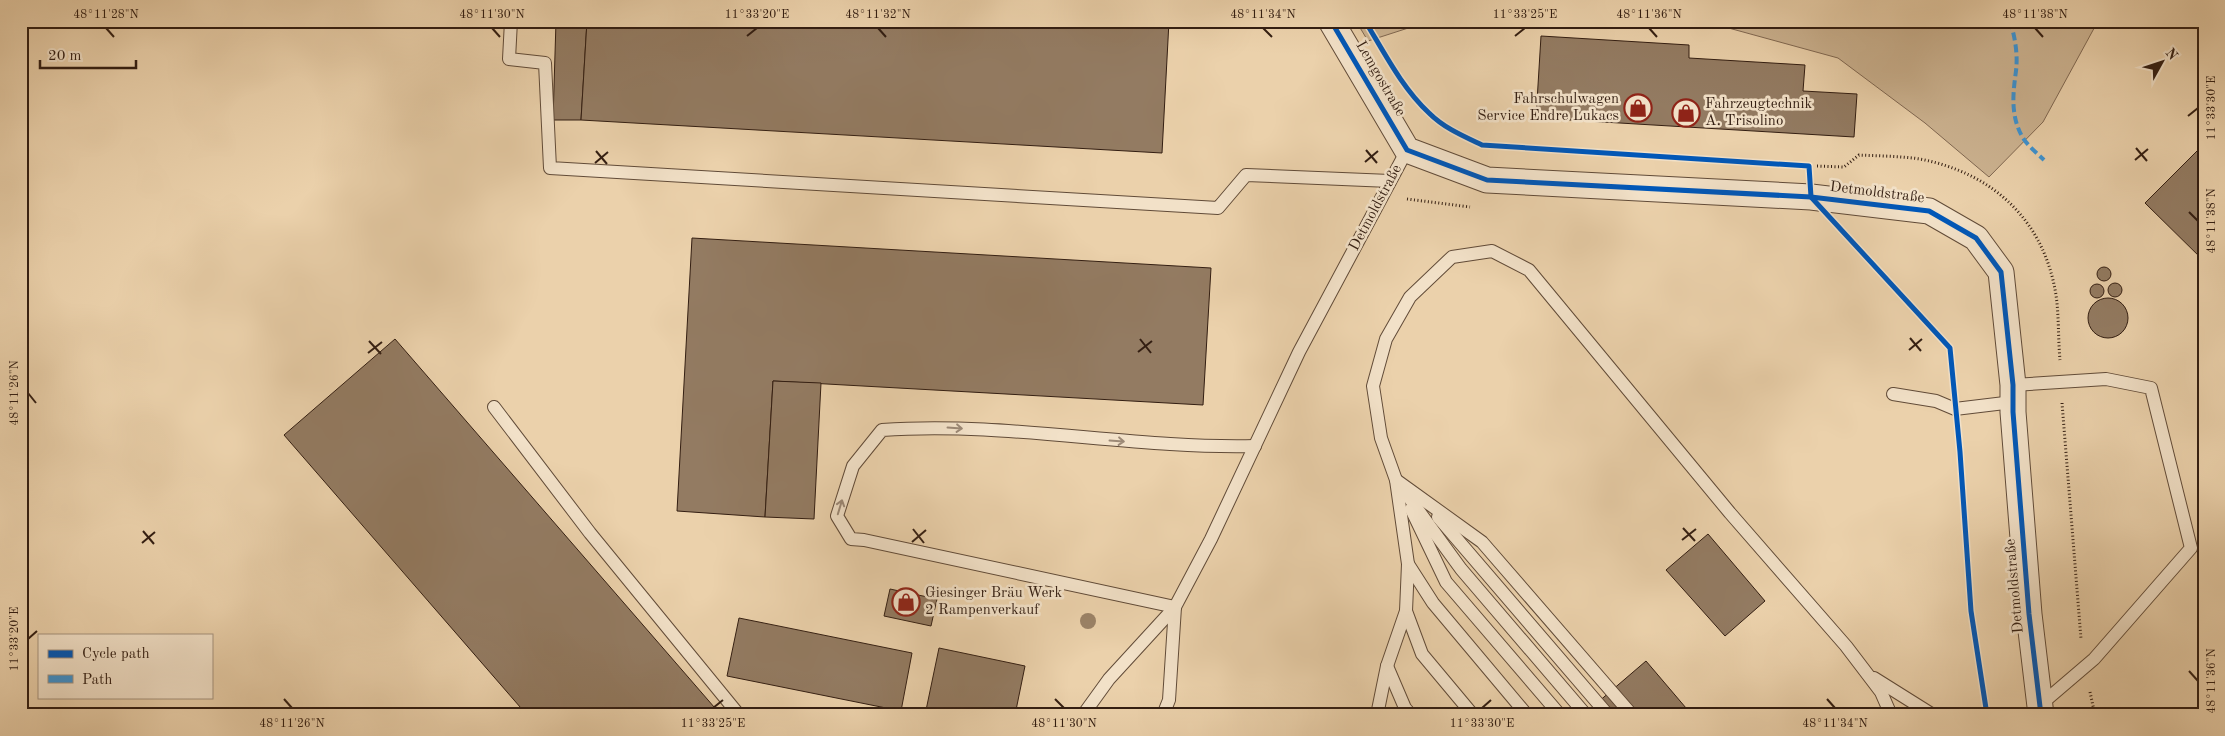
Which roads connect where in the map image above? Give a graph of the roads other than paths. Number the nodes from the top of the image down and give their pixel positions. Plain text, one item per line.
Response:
1 (511, 21) edge
2 (1331, 21) edge
3 (1406, 150) junction
4 (1390, 181) junction
5 (2013, 393) junction
6 (1893, 394) dead end
7 (494, 407) dead end
8 (1255, 446) junction
9 (1396, 480) junction
10 (1426, 502) junction
11 (1408, 564) junction
12 (1175, 607) junction
13 (1406, 611) junction
14 (1387, 666) junction
15 (1866, 672) junction
16 (1380, 711) edge
17 (2040, 711) edge
18 (739, 715) edge
19 (1083, 715) edge
20 (1163, 715) edge
21 (1411, 715) edge
22 (1473, 715) edge
23 (1527, 715) edge
24 (1560, 715) edge
25 (1586, 715) edge
26 (1608, 715) edge
27 (1632, 715) edge
28 (1891, 715) edge
29 (1933, 715) edge

1 - 4 lane
2 - 3 street, Lemgostraße
3 - 4 lane, Detmoldstraße
3 - 5 street, Detmoldstraße
4 - 8 lane, Detmoldstraße
5 - 6 lane
5 - 17 street, Detmoldstraße
5 - 17 lane
7 - 18 lane
8 - 12 lane, Detmoldstraße
12 -> 8 lane
9 - 10 lane
9 - 11 lane
9 - 15 lane
9 - 24 lane
9 - 25 lane
10 - 26 lane
10 - 27 lane
11 - 13 lane
11 - 23 lane
12 - 19 lane
12 - 20 lane
13 - 14 lane
13 - 22 lane
14 - 16 lane
14 - 21 lane
15 - 28 lane
15 - 29 lane

